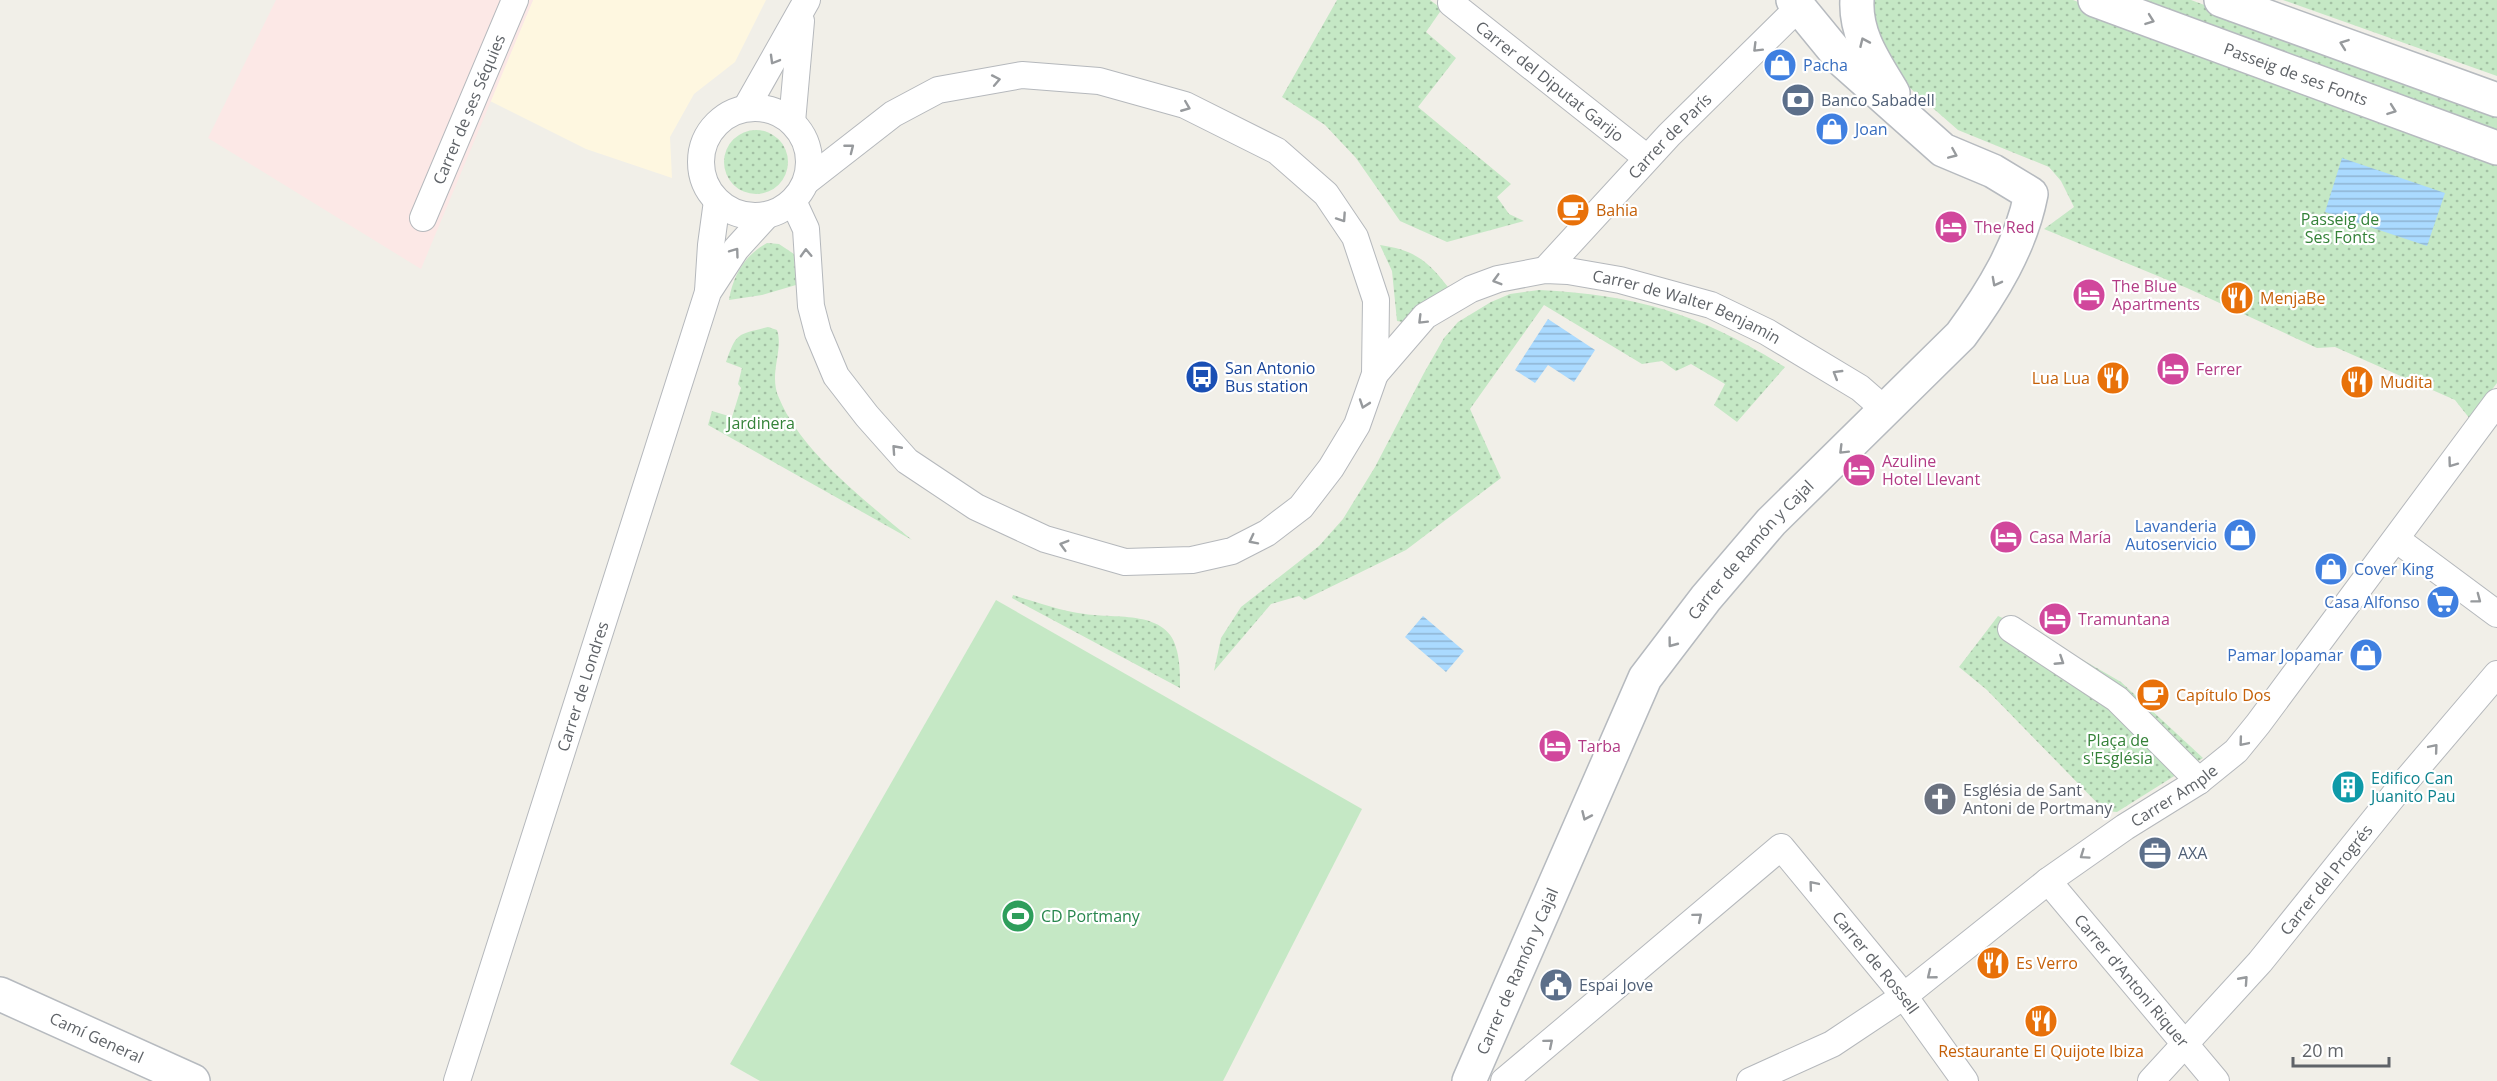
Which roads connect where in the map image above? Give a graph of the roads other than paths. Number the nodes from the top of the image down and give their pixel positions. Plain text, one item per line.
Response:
1 (515, 0) edge
2 (1857, 0) edge
3 (2096, 0) edge
4 (2221, 0) edge
5 (1451, 3) dead end
6 (1796, 4) edge
7 (804, 6) edge
8 (2497, 100) edge
9 (746, 108) junction
10 (1907, 118) junction
11 (792, 122) junction
12 (2497, 148) edge
13 (1647, 158) junction
14 (800, 191) junction
15 (717, 201) junction
16 (766, 216) junction
17 (423, 218) dead end
18 (1545, 270) junction
19 (708, 292) junction
20 (1375, 374) junction
21 (2497, 402) edge
22 (1884, 409) junction
23 (2396, 539) junction
24 (2497, 614) edge
25 (2011, 629) dead end
26 (2497, 674) edge
27 (2199, 781) junction
28 (2048, 881) junction
29 (0, 994) edge
30 (1904, 996) junction
31 (2184, 1044) junction
32 (193, 1081) edge
33 (458, 1081) edge
34 (1469, 1081) edge
35 (1504, 1081) edge
36 (1750, 1081) edge
37 (1965, 1081) edge
38 (2151, 1081) edge
39 (2216, 1081) edge

1 - 17 street, Carrer de ses Séquies
10 -> 2 street, Carrer de Ramón y Cajal
3 -> 12 street, Passeig de ses Fonts
8 -> 4 street
5 - 13 street, Carrer del Diputat Garijo
6 - 10 street, Carrer de Ramón y Cajal
6 -> 13 street, Carrer de París
7 -> 9 street
7 - 11 street
9 - 11 street
9 - 15 street
10 -> 22 street, Carrer de Ramón y Cajal
11 - 14 street
13 - 18 street, Carrer de París
14 - 16 street
14 -> 20 street
20 -> 14 street
15 - 16 street
15 - 19 street, Carrer de Londres
19 -> 16 street, Carrer de Londres
18 -> 20 street, Carrer de Walter Benjamin
22 -> 18 street, Carrer de Walter Benjamin
19 - 33 street, Carrer de Londres
21 -> 23 street, Carrer Ample
22 -> 34 street, Carrer de Ramón y Cajal
23 -> 24 street
23 -> 27 street, Carrer Ample
25 -> 27 street
31 -> 26 street, Carrer del Progrés
27 -> 28 street, Carrer Ample
28 -> 30 street, Carrer Ample
28 - 31 street, Carrer d'Antoni Riquer
29 - 32 street, Camí General
30 - 35 street, Carrer de Rossell
30 - 36 street, Carrer Ample
30 - 37 street, Carrer de Rossell
31 - 38 street, Carrer del Progrés
31 - 39 street, Carrer d'Antoni Riquer

